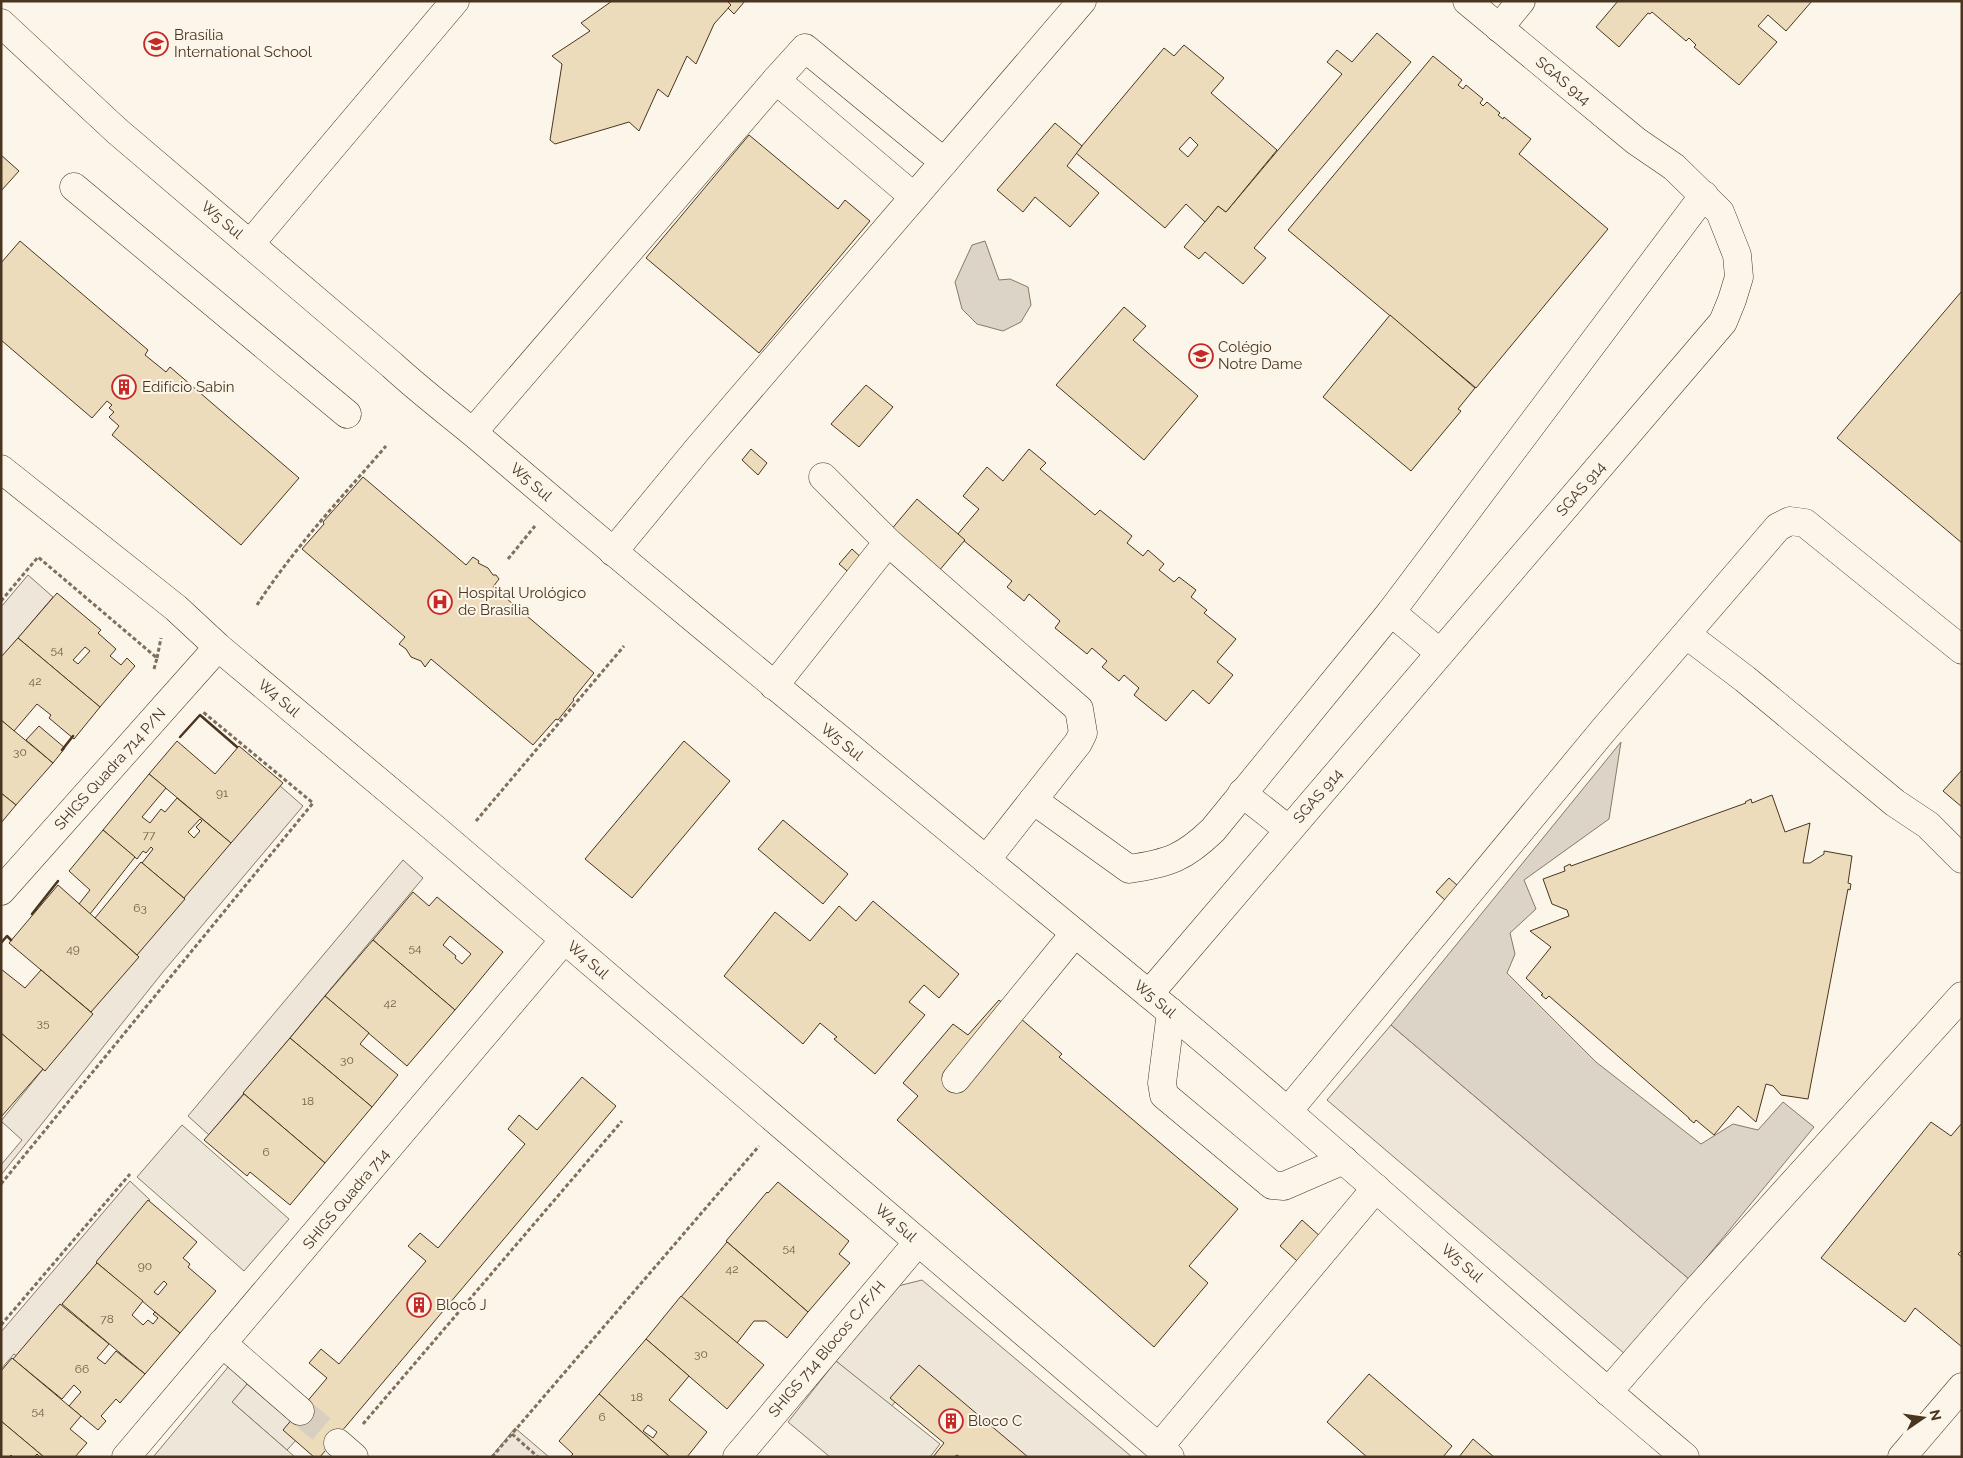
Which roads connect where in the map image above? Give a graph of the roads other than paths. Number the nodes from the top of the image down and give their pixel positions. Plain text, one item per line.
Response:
1 (455, 1) edge
2 (1082, 1) edge
3 (1468, 1) edge
4 (1521, 1) edge
5 (1, 23) edge
6 (1499, 28) junction
7 (776, 80) junction
8 (944, 162) junction
9 (74, 187) dead end
10 (1704, 195) junction
11 (914, 197) junction
12 (250, 244) junction
13 (347, 414) dead end
14 (473, 432) junction
15 (1, 469) edge
16 (822, 478) dead end
17 (888, 542) junction
18 (613, 552) junction
19 (1391, 612) junction
20 (1687, 635) junction
21 (218, 647) junction
22 (1962, 650) edge
23 (1440, 653) junction
24 (774, 686) junction
25 (1242, 793) junction
26 (1033, 800) junction
27 (1289, 830) junction
28 (1962, 859) edge
29 (986, 860) junction
30 (1, 891) edge
31 (1075, 933) junction
32 (564, 940) junction
33 (1149, 994) junction
34 (1962, 996) edge
35 (1170, 1012) junction
36 (956, 1079) dead end
37 (1288, 1111) junction
38 (1344, 1160) junction
39 (1376, 1188) junction
40 (918, 1242) junction
41 (222, 1343) junction
42 (1962, 1387) edge
43 (1608, 1392) junction
44 (300, 1412) tunnel mouth
45 (1165, 1452) edge
46 (126, 1457) edge
47 (737, 1457) edge
48 (1685, 1457) edge
49 (1902, 1457) edge

1 - 12 main road
2 - 8 main road
3 - 6 main road, SGAS 914
4 - 6 main road
5 - 12 main road, W5 Sul
6 - 10 main road, SGAS 914
7 - 8 main road
7 - 11 main road
7 - 14 main road
8 - 11 main road
9 - 13 main road
10 - 19 main road
10 - 23 main road, SGAS 914
11 - 18 main road
12 - 14 main road, W5 Sul
14 - 18 main road, W5 Sul
15 - 21 main road, W4 Sul
16 - 17 main road
17 - 24 main road
17 - 26 main road
18 - 24 main road, W5 Sul
19 - 23 main road
19 - 25 main road
20 - 22 main road
20 - 28 main road
20 - 37 main road
21 - 30 main road, SHIGS Quadra 714 P/N
21 - 32 main road, W4 Sul
23 - 27 main road, SGAS 914
24 - 29 main road, W5 Sul
25 - 26 main road
25 - 27 main road
26 - 29 main road
27 - 33 main road, SGAS 914
29 - 31 main road, W5 Sul
31 - 33 main road, W5 Sul
31 - 36 main road
32 - 40 main road, W4 Sul
32 - 41 main road, SHIGS Quadra 714
33 - 35 main road, W5 Sul
34 - 43 main road
35 - 37 main road, W5 Sul
35 - 38 main road
37 - 38 main road, W5 Sul
38 - 39 main road, W5 Sul
39 - 43 main road, W5 Sul
39 - 45 main road
40 - 45 main road, W4 Sul
40 - 47 main road, SHIGS 714 Blocos C/F/H
41 - 44 main road
41 - 46 main road, SHIGS Quadra 714
42 - 49 main road
43 - 48 main road, W5 Sul

